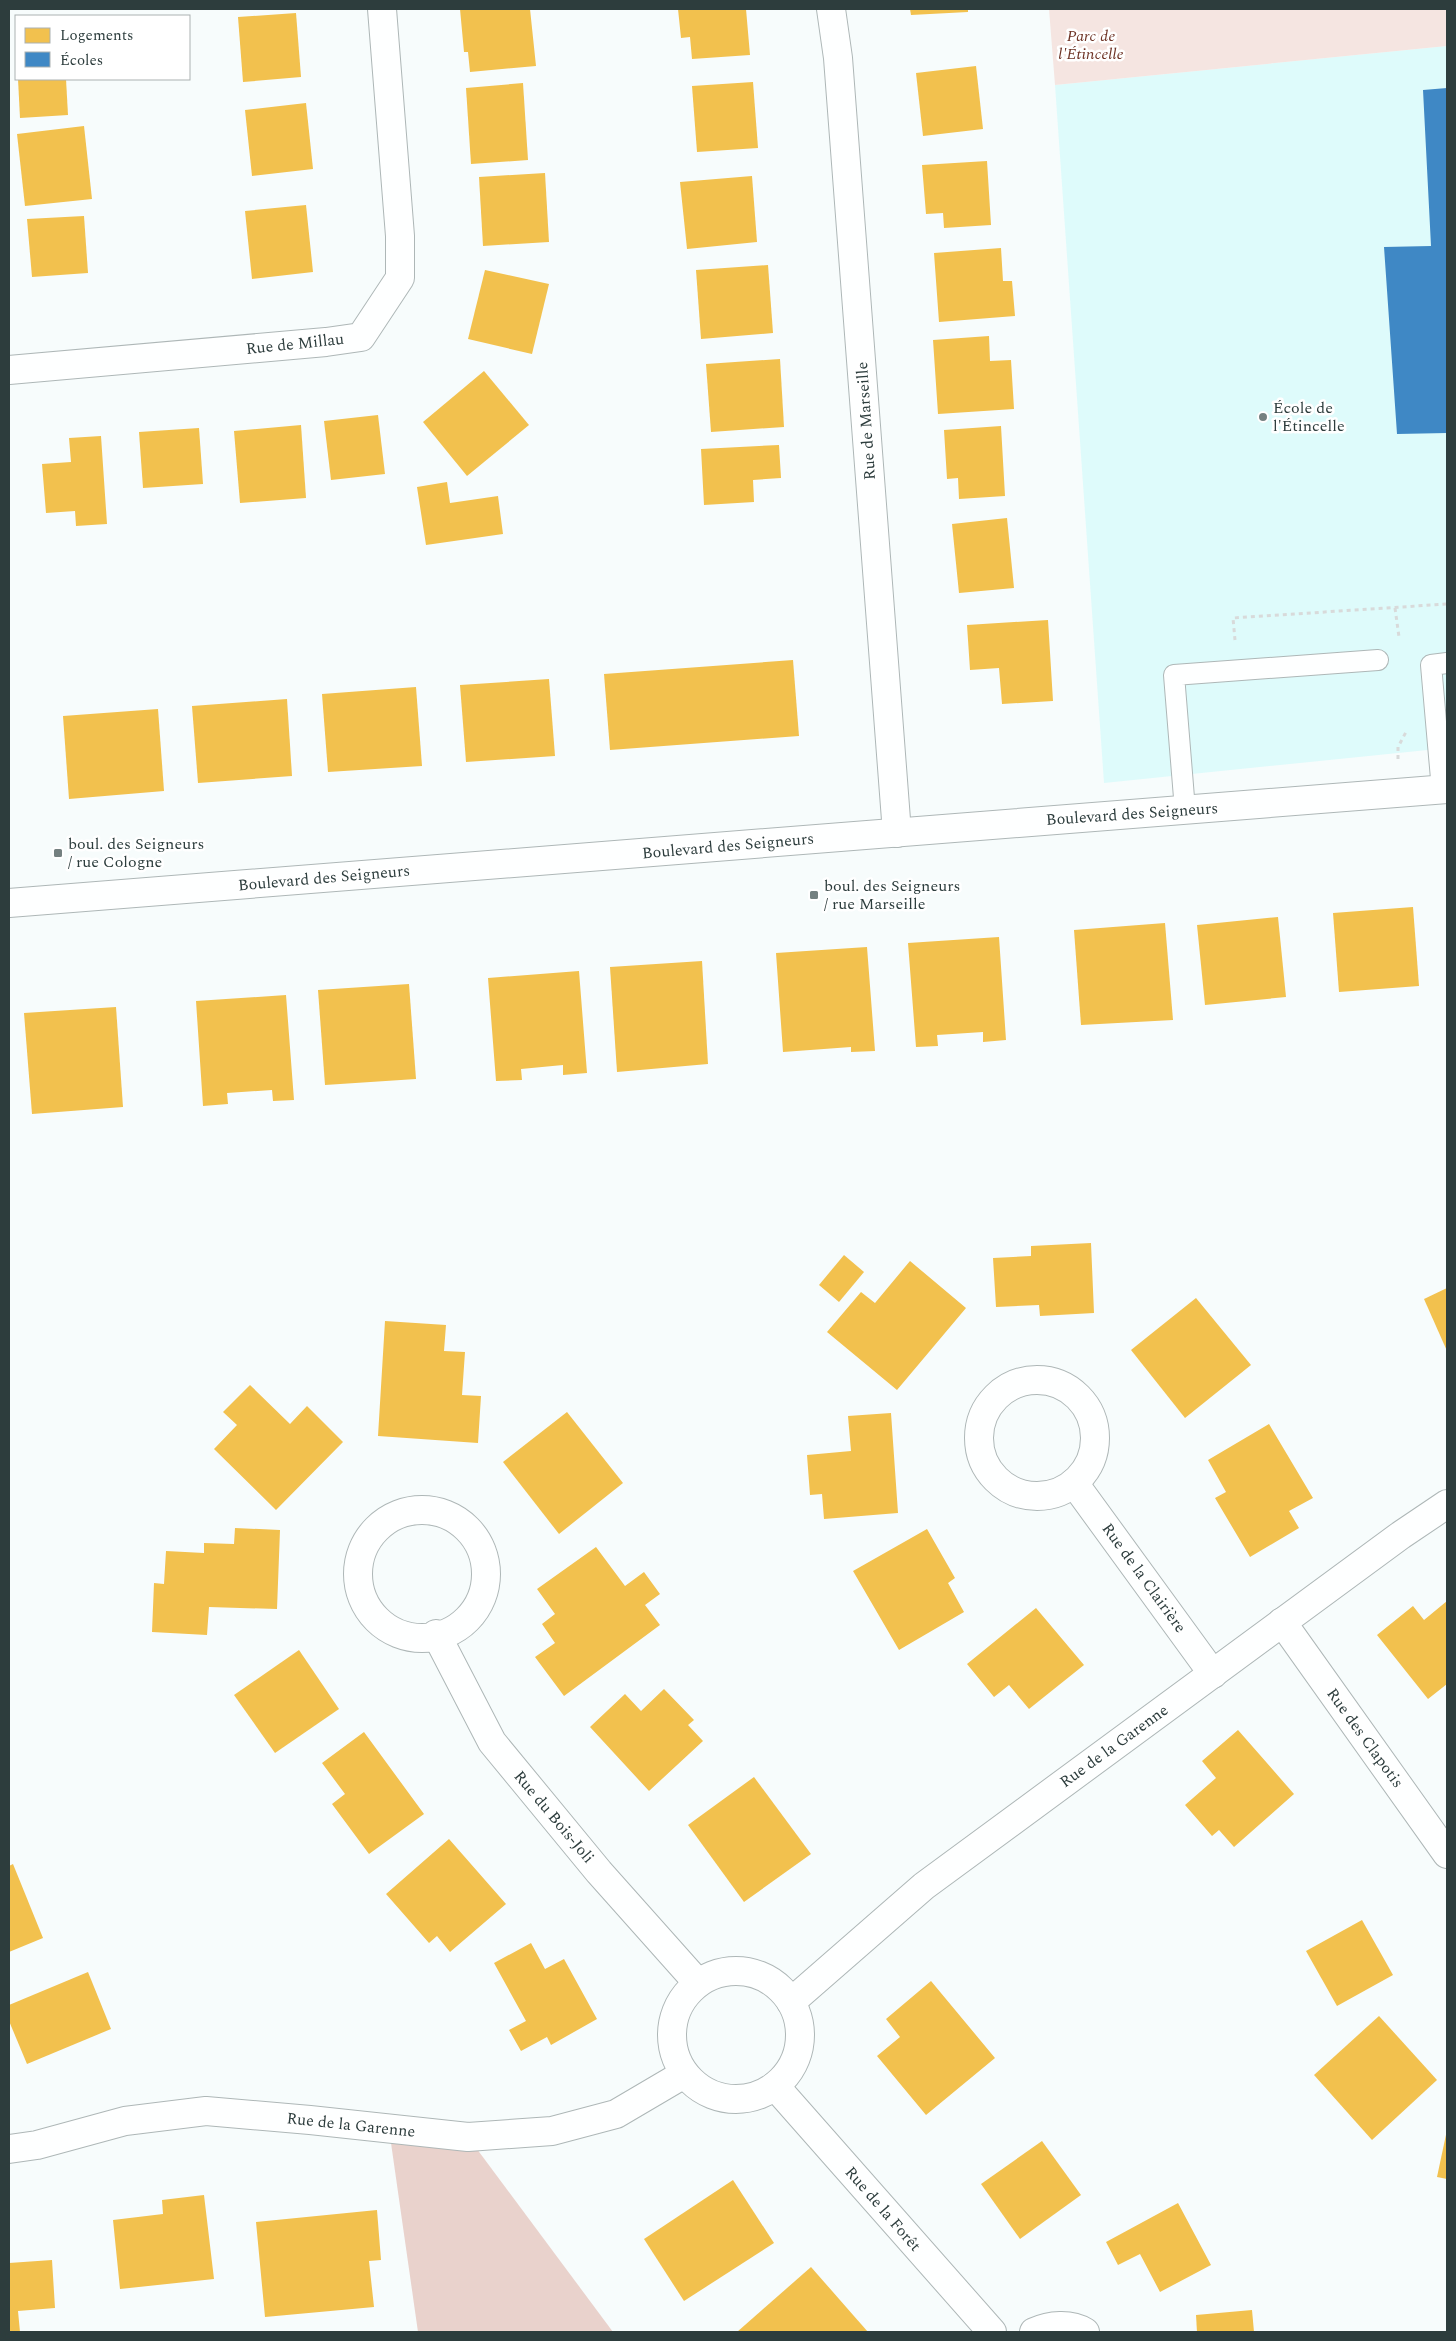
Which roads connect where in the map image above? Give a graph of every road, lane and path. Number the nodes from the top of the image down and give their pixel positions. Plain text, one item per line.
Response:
1 (382, 9) edge
2 (832, 9) edge
3 (9, 370) edge
4 (1447, 604) edge
5 (1233, 618) dead end
6 (1378, 660) dead end
7 (1447, 663) edge
8 (1444, 789) edge
9 (1185, 810) junction
10 (897, 833) junction
11 (9, 903) edge
12 (1074, 1483) junction
13 (1447, 1504) edge
14 (1282, 1622) junction
15 (436, 1634) junction
16 (1213, 1674) junction
17 (1447, 1854) edge
18 (697, 1982) junction
19 (791, 2002) junction
20 (684, 2074) junction
21 (775, 2086) junction
22 (9, 2149) edge
23 (992, 2332) edge
24 (1034, 2332) edge
25 (1085, 2332) edge

1 - 3 street, Rue de Millau
2 - 10 street, Rue de Marseille
4 - 5 path
6 - 9 lane
7 - 8 lane
8 - 9 street, Boulevard des Seigneurs
9 - 10 street, Boulevard des Seigneurs
10 - 11 street, Boulevard des Seigneurs
12 - 12 street
12 - 16 street, Rue de la Clairière
13 - 14 street, Rue de la Garenne
14 - 16 street, Rue de la Garenne
14 - 17 street, Rue des Clapotis
15 - 15 street
15 - 18 street, Rue du Bois-Joli
16 - 19 street, Rue de la Garenne
18 - 19 street
18 - 20 street
19 - 21 street
20 - 21 street
20 - 22 street, Rue de la Garenne
21 - 23 street, Rue de la Forêt
24 - 25 street

